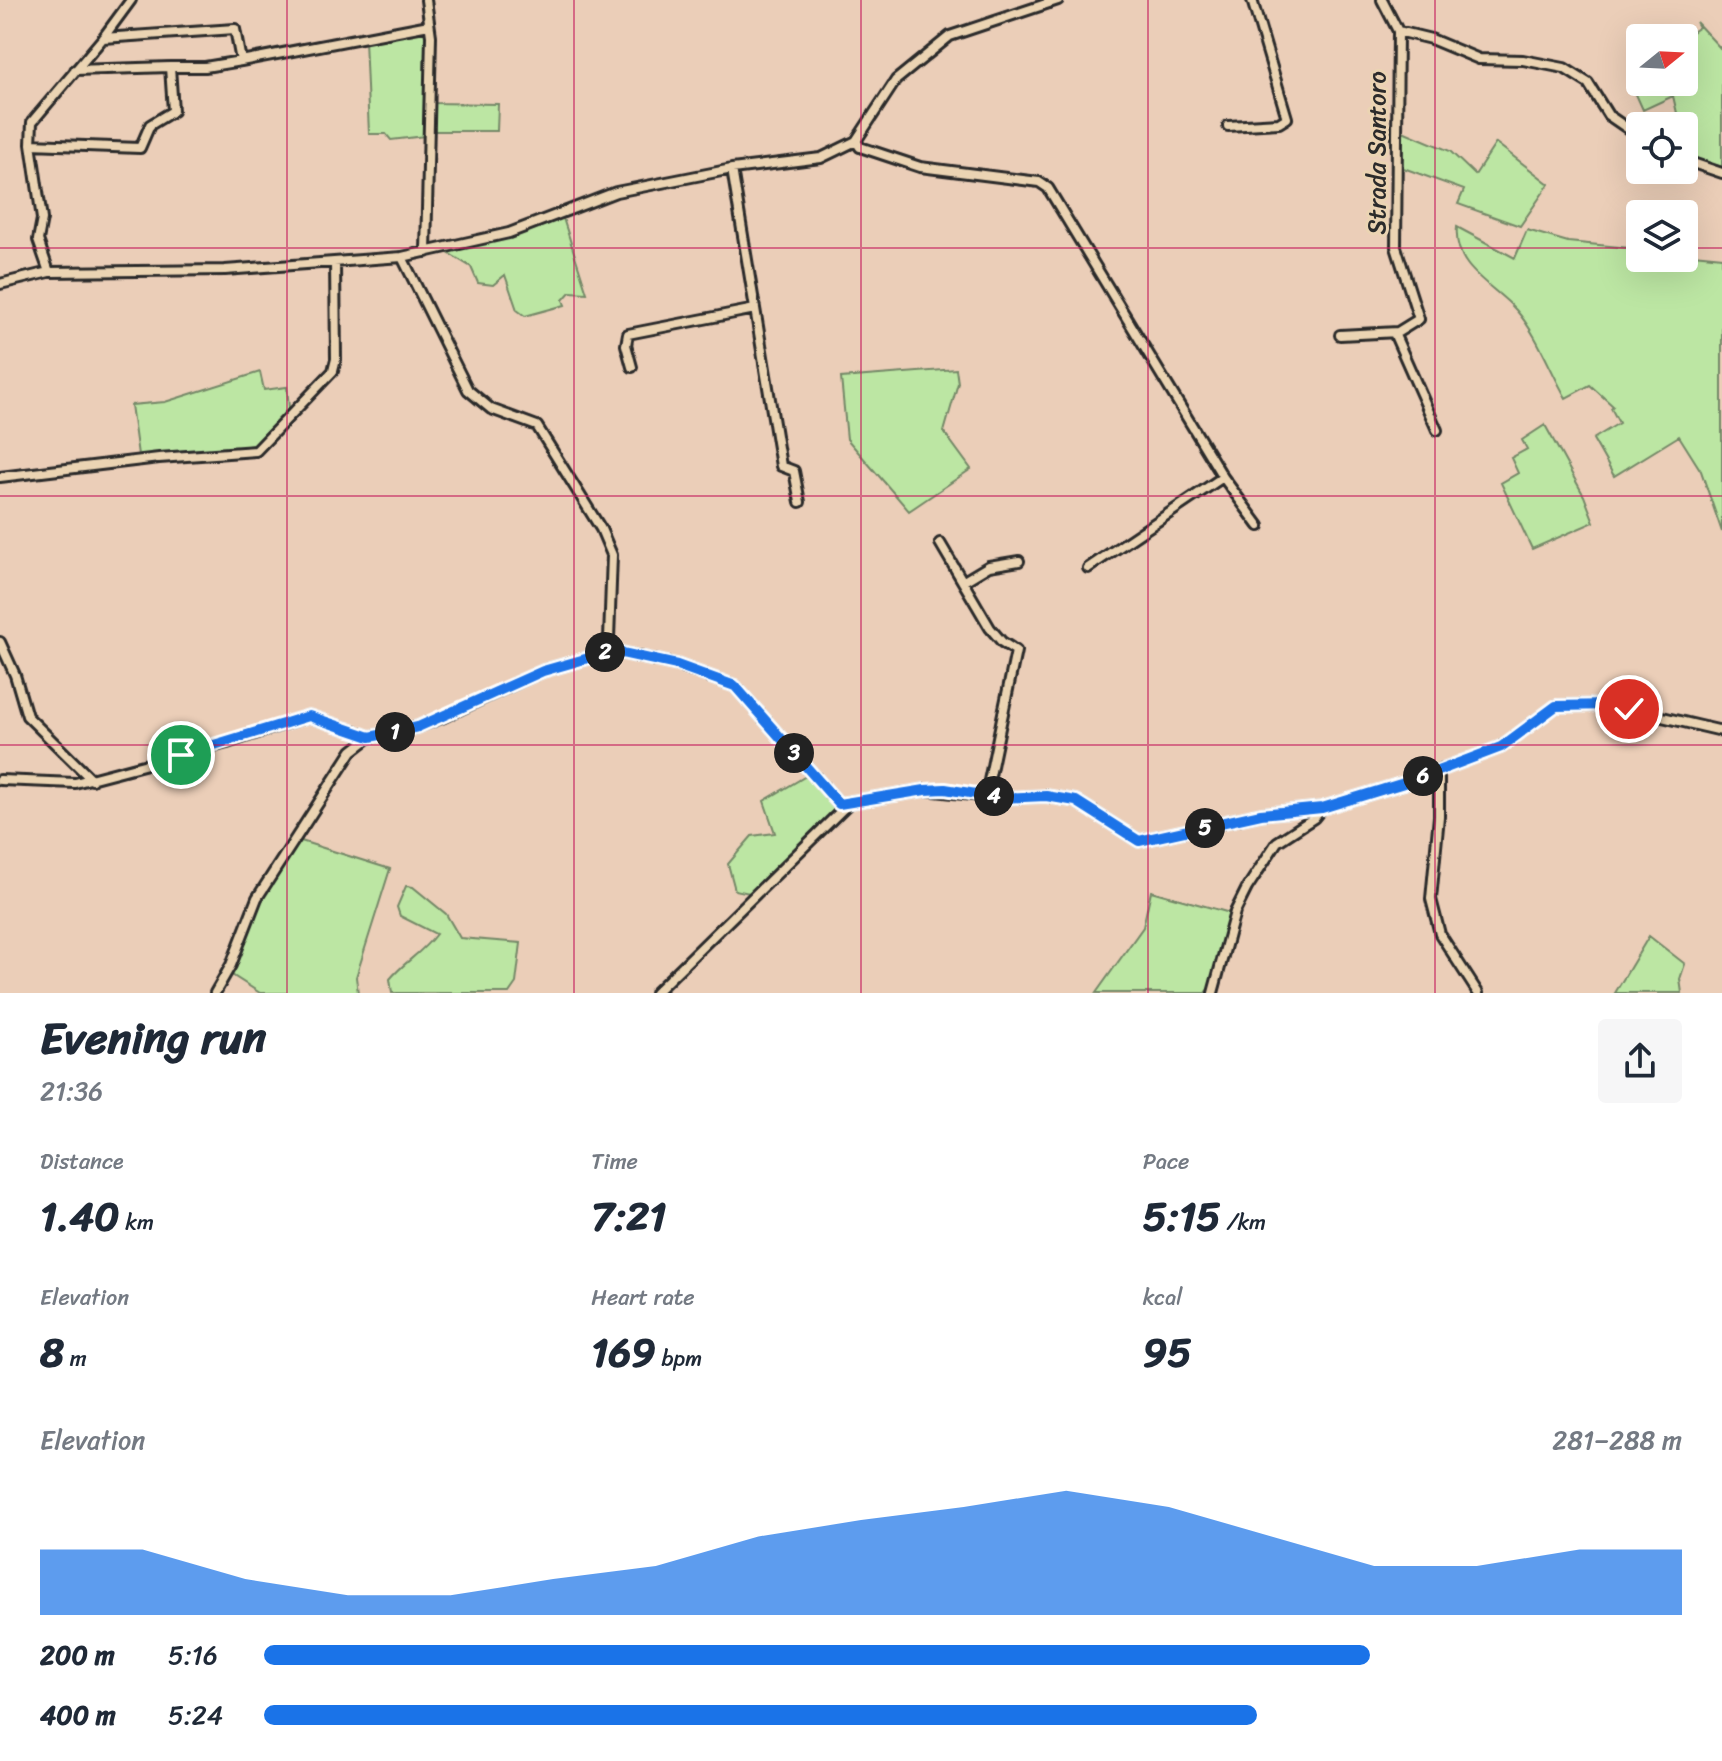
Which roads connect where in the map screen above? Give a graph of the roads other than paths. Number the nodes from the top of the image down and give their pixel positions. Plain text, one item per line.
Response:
1 (131, 0) edge
2 (426, 0) edge
3 (1058, 0) edge
4 (1252, 0) edge
5 (1382, 0) edge
6 (429, 25) junction
7 (1398, 31) junction
8 (103, 38) junction
9 (241, 61) junction
10 (170, 67) junction
11 (75, 70) junction
12 (1228, 126) dead end
13 (1626, 127) edge
14 (856, 141) junction
15 (31, 144) junction
16 (1698, 165) edge
17 (732, 169) junction
18 (1722, 173) edge
19 (426, 252) junction
20 (402, 257) junction
21 (335, 262) junction
22 (49, 272) junction
23 (0, 284) edge
24 (755, 309) junction
25 (1394, 333) junction
26 (1340, 335) dead end
27 (632, 367) dead end
28 (1437, 430) dead end
29 (0, 477) edge
30 (1223, 477) junction
31 (800, 502) dead end
32 (1259, 526) dead end
33 (940, 543) dead end
34 (1019, 561) dead end
35 (1088, 568) dead end
36 (964, 581) junction
37 (0, 642) edge
38 (613, 651) junction
39 (1722, 731) edge
40 (370, 737) junction
41 (1439, 770) junction
42 (0, 780) edge
43 (92, 780) junction
44 (986, 795) junction
45 (848, 804) junction
46 (1322, 808) junction
47 (215, 993) edge
48 (655, 993) edge
49 (1213, 993) edge
50 (1478, 993) edge

1 - 8 street
2 - 6 street
3 - 14 street
4 - 12 street
5 - 7 street, Strada Santoro
6 - 9 street
6 - 19 street
7 - 13 street
7 - 25 street, Strada Santoro
8 - 9 street
8 - 11 street
9 - 10 street
10 - 11 street
10 - 15 street
11 - 15 street
14 - 17 street
14 - 30 street
15 - 22 street
16 - 18 street
17 - 19 street
17 - 24 street
19 - 20 street
20 - 21 street
20 - 38 street
21 - 22 street
21 - 29 street
22 - 23 street
24 - 27 street
24 - 31 street
25 - 26 street
25 - 28 street
30 - 32 street
30 - 35 street
33 - 36 street
34 - 36 street
36 - 44 street
37 - 43 street
38 - 40 street
38 - 45 street
39 - 41 street
40 - 43 street
40 - 47 street
41 - 46 street
41 - 50 street
42 - 43 street
44 - 45 street
44 - 46 street
45 - 48 street
46 - 49 street

